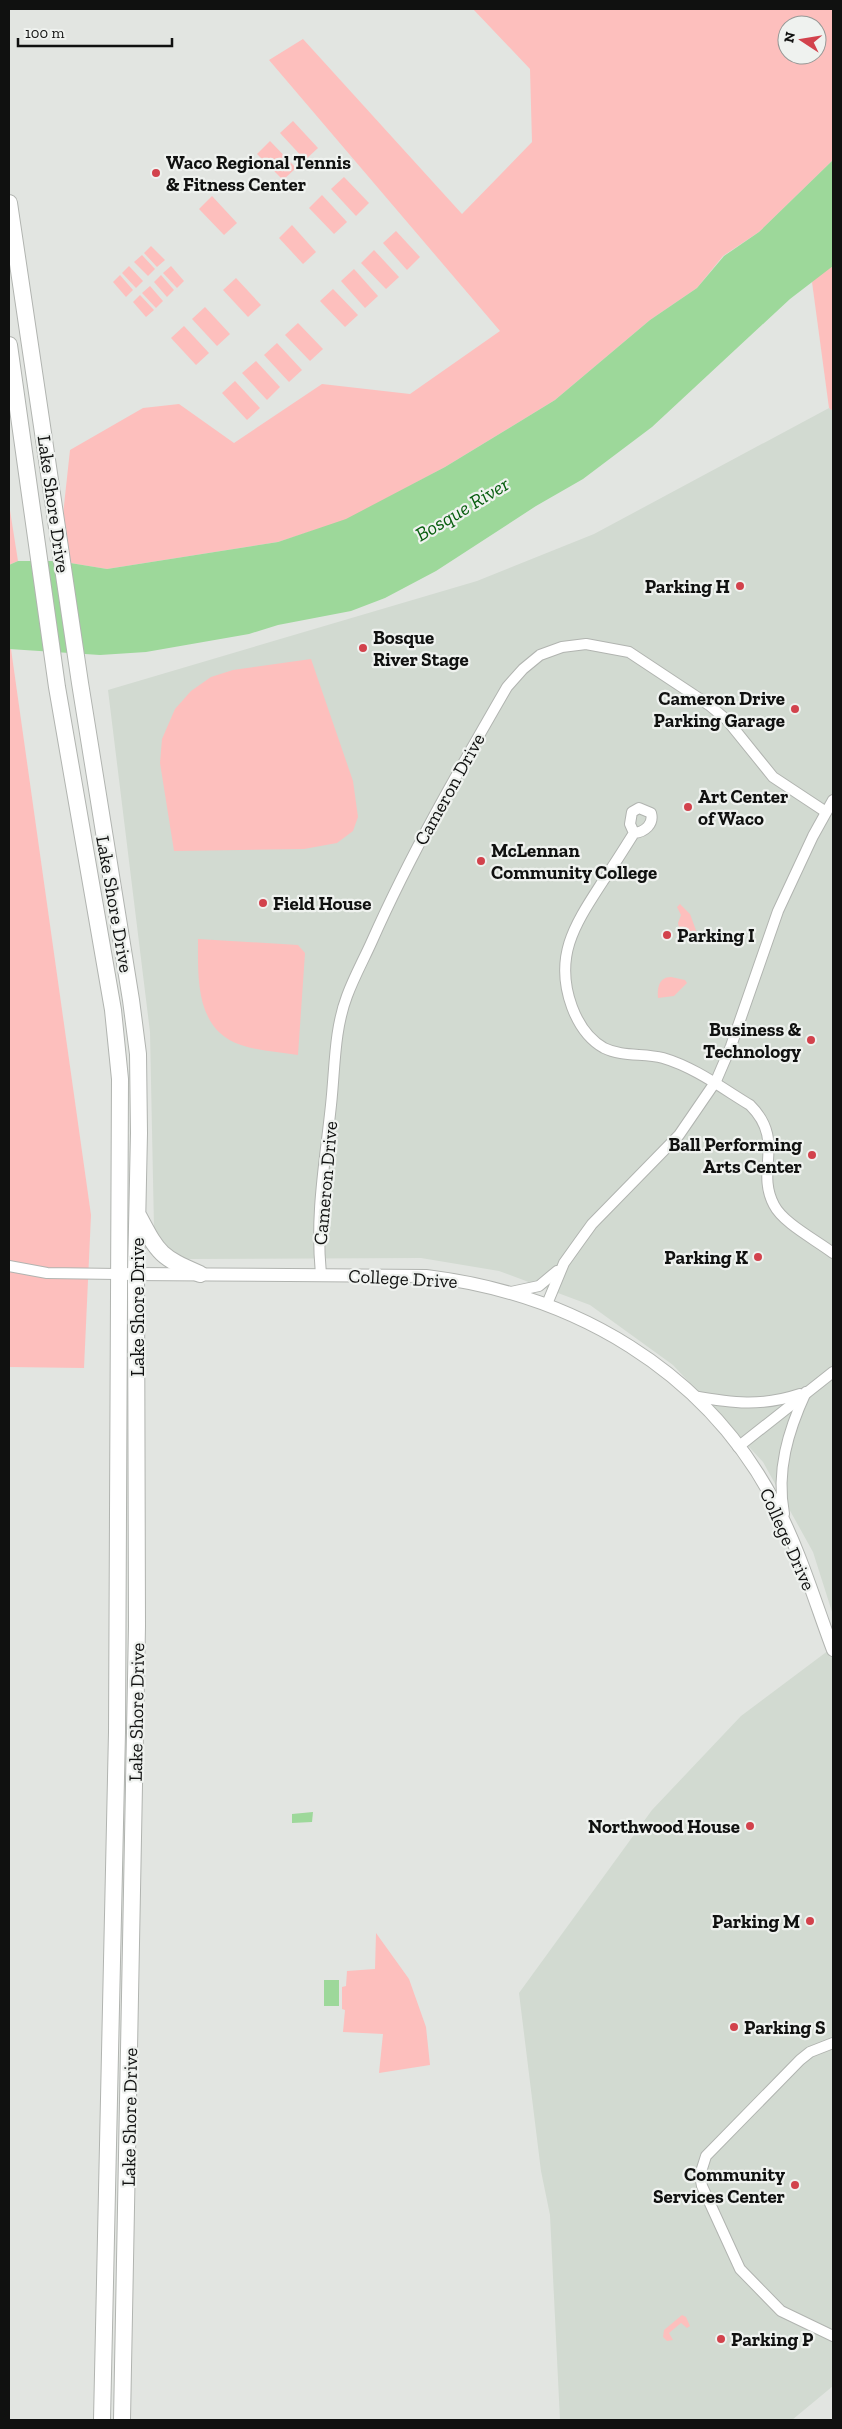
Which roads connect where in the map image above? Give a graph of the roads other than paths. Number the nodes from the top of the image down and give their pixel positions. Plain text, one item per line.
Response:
1 (9, 203) edge
2 (9, 345) edge
3 (833, 800) edge
4 (826, 812) junction
5 (634, 833) dead end
6 (714, 1084) junction
7 (137, 1214) junction
8 (833, 1253) edge
9 (564, 1263) junction
10 (9, 1266) edge
11 (118, 1274) junction
12 (136, 1274) junction
13 (200, 1274) junction
14 (321, 1274) junction
15 (511, 1292) junction
16 (547, 1304) junction
17 (833, 1372) edge
18 (806, 1392) junction
19 (693, 1396) junction
20 (738, 1447) junction
21 (786, 1526) junction
22 (833, 1650) edge
23 (833, 2043) edge
24 (833, 2336) edge
25 (102, 2420) edge
26 (122, 2420) edge

1 - 7 main road, Lake Shore Drive
2 - 11 main road, Lake Shore Drive
3 - 4 street
4 - 6 street
4 - 14 street, Cameron Drive
5 - 6 street
6 - 8 street
6 - 9 street
7 - 12 main road, Lake Shore Drive
7 - 13 main road
9 - 15 street
9 - 16 street
10 - 11 street
11 - 12 street, College Drive
11 - 25 main road, Lake Shore Drive
12 - 13 street, College Drive
12 - 26 main road, Lake Shore Drive
13 - 14 street, College Drive
14 - 15 street, College Drive
15 - 16 street, College Drive
16 - 19 street, College Drive
17 - 18 street
18 - 19 street
18 - 20 street
18 - 21 street
19 - 20 street, College Drive
20 - 21 street, College Drive
21 - 22 street, College Drive
23 - 24 street

